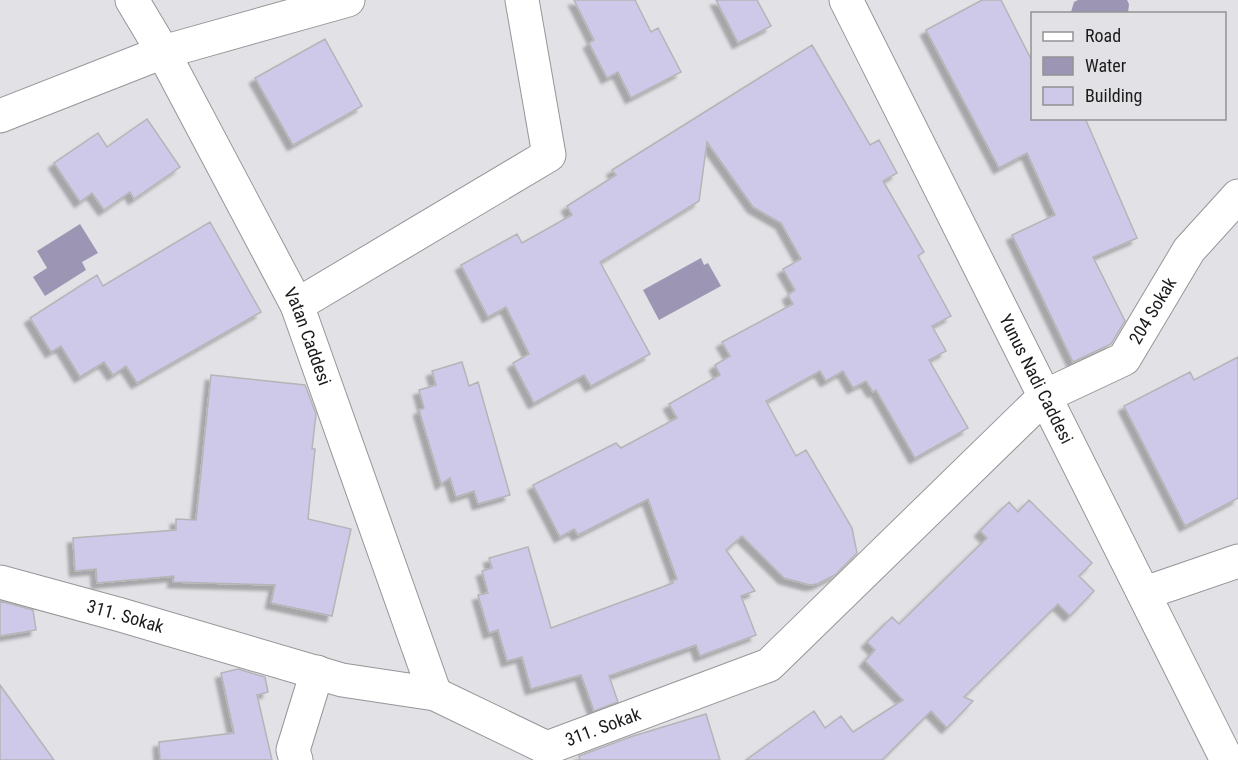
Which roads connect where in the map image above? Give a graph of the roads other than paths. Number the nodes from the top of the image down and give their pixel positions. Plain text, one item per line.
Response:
1 (132, 0) edge
2 (348, 0) edge
3 (522, 0) edge
4 (846, 0) edge
5 (163, 52) junction
6 (0, 116) edge
7 (1238, 196) edge
8 (297, 305) junction
9 (1045, 396) junction
10 (1238, 561) edge
11 (0, 582) edge
12 (1145, 593) junction
13 (317, 672) junction
14 (435, 694) junction
15 (296, 760) edge
16 (1227, 760) edge

1 - 5 street, Vatan Caddesi
2 - 5 street
3 - 8 street
4 - 9 street, Yunus Nadi Caddesi
5 - 6 street
5 - 8 street, Vatan Caddesi
7 - 9 street, 204 Sokak
8 - 14 street, Vatan Caddesi
9 - 12 street, Yunus Nadi Caddesi
9 - 14 street, 311. Sokak
10 - 12 street
11 - 13 street, 311. Sokak
12 - 16 street, Yunus Nadi Caddesi
13 - 14 street, 311. Sokak
13 - 15 street

